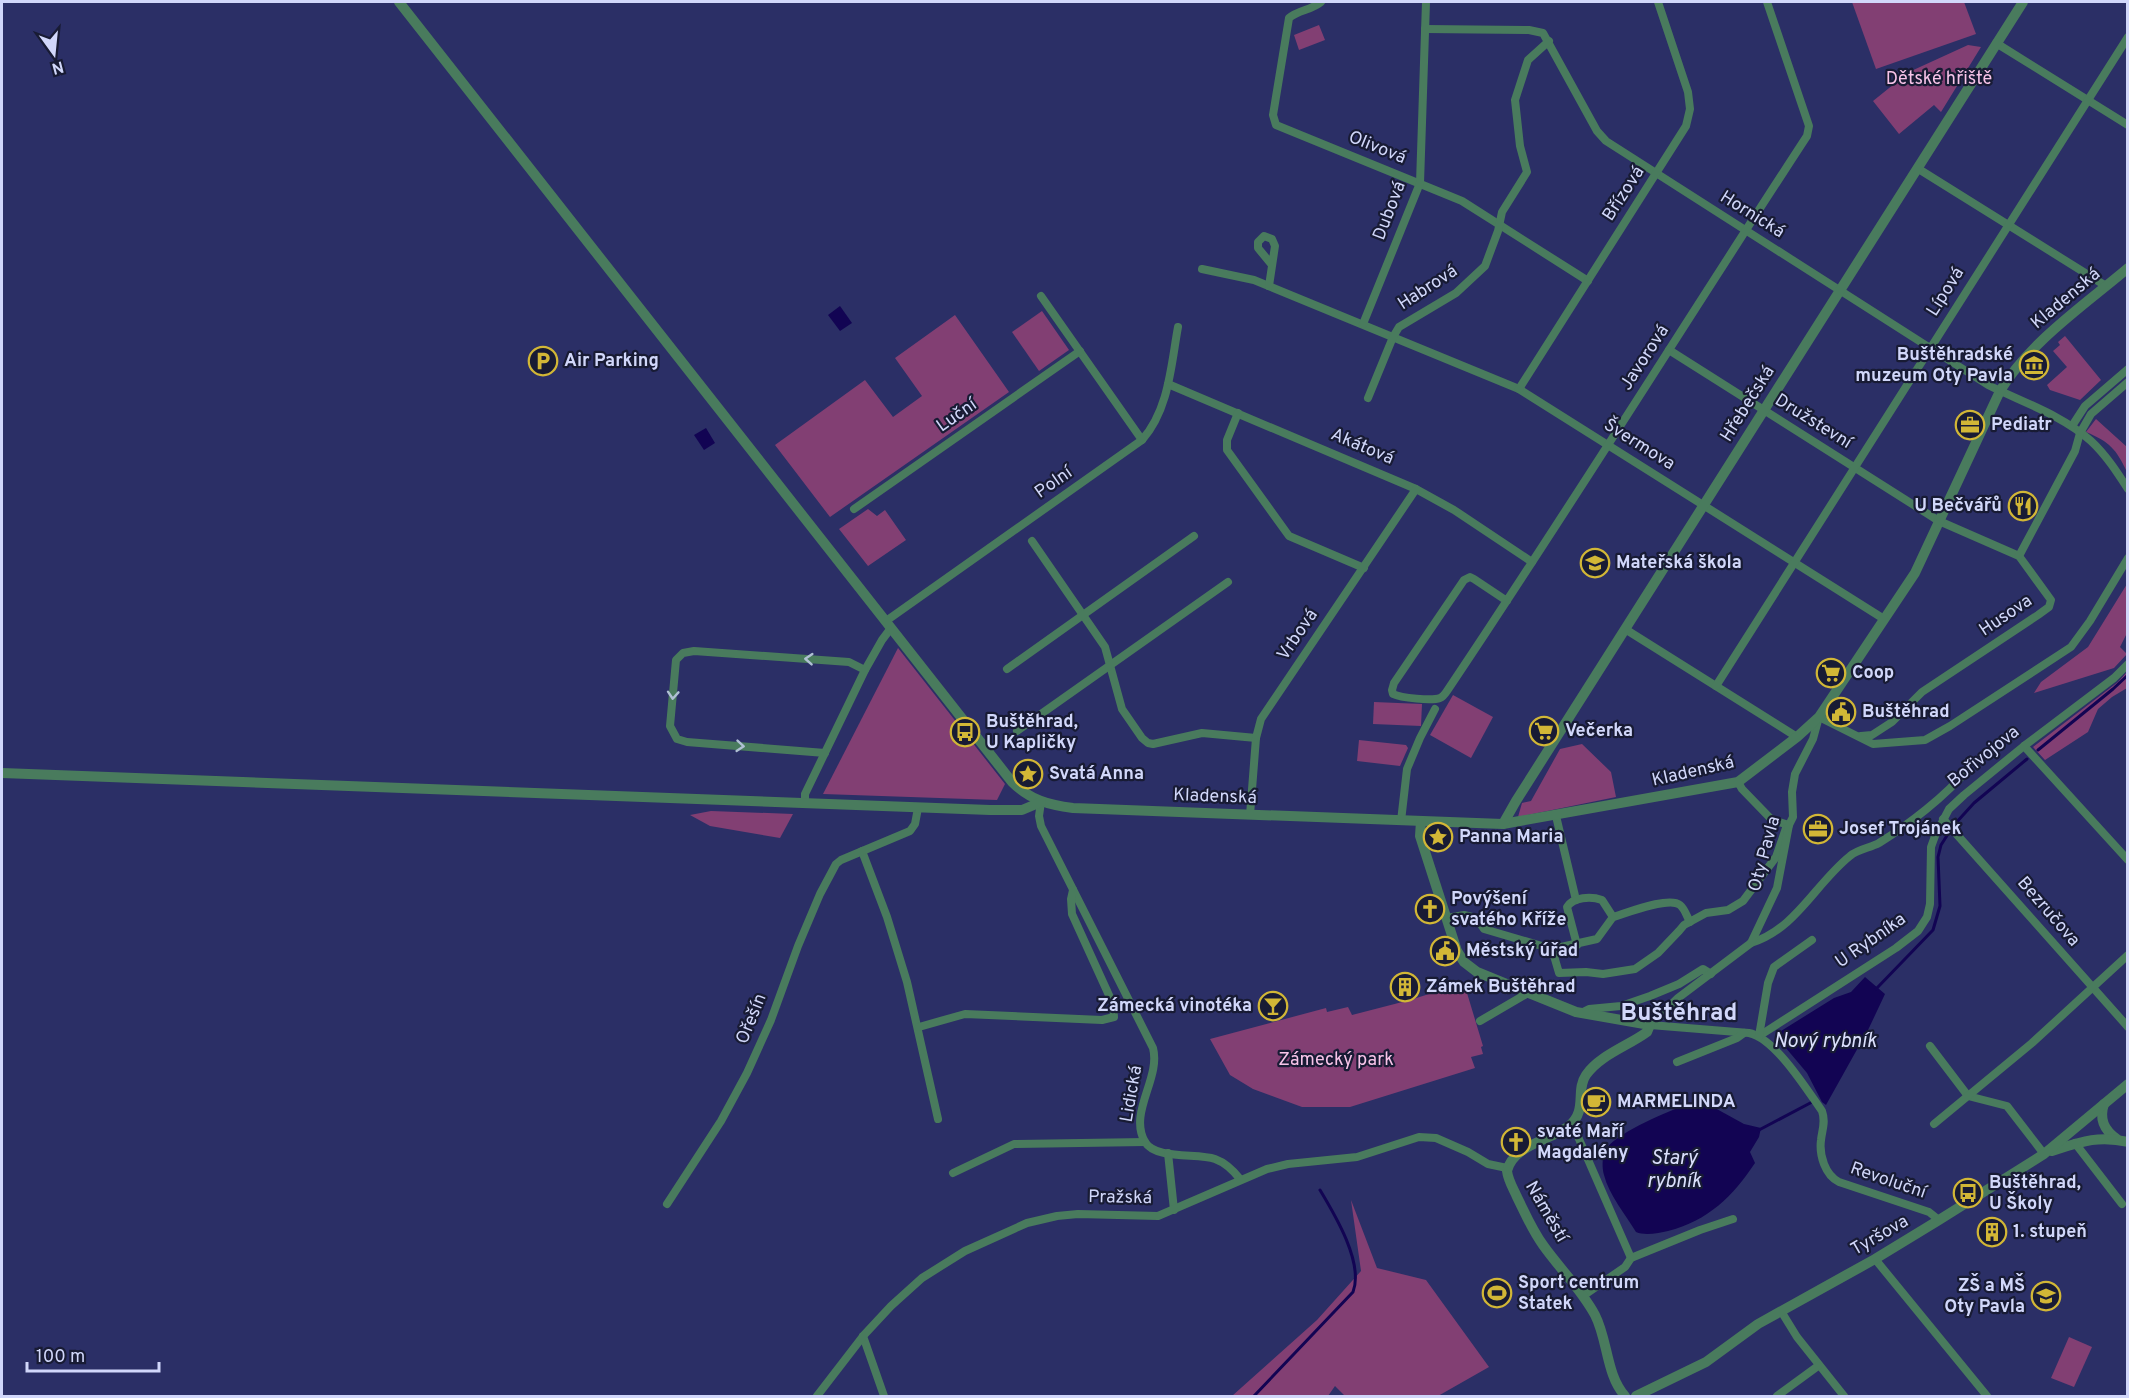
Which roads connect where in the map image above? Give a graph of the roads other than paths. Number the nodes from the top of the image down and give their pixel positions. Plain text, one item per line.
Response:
1 (399, 2) edge
2 (1321, 2) edge
3 (1426, 2) edge
4 (1658, 2) edge
5 (1767, 2) edge
6 (2023, 2) edge
7 (1425, 29) junction
8 (2127, 38) edge
9 (1549, 41) junction
10 (1996, 43) junction
11 (2088, 100) junction
12 (2127, 125) edge
13 (1917, 168) junction
14 (1657, 174) junction
15 (1420, 183) junction
16 (1499, 224) junction
17 (2009, 225) junction
18 (1746, 231) junction
19 (1272, 265) dead end
20 (2127, 268) edge
21 (1202, 269) dead end
22 (1588, 281) junction
23 (1269, 286) junction
24 (2106, 286) junction
25 (1840, 290) junction
26 (1041, 296) dead end
27 (1363, 324) junction
28 (1178, 327) dead end
29 (1393, 337) junction
30 (1930, 348) junction
31 (1669, 350) junction
32 (1080, 351) junction
33 (2127, 369) edge
34 (2127, 382) edge
35 (1168, 384) junction
36 (1519, 389) junction
37 (2000, 391) junction
38 (1368, 398) dead end
39 (1764, 410) junction
40 (1238, 413) junction
41 (2072, 426) junction
42 (2080, 433) junction
43 (1142, 440) junction
44 (1608, 445) junction
45 (1855, 467) junction
46 (1416, 489) junction
47 (2127, 489) edge
48 (1703, 505) junction
49 (854, 509) dead end
50 (1939, 521) junction
51 (1194, 536) dead end
52 (1032, 541) dead end
53 (2019, 556) junction
54 (2127, 558) edge
55 (1532, 562) junction
56 (1794, 563) junction
57 (1364, 568) junction
58 (1228, 582) dead end
59 (1507, 601) junction
60 (1083, 615) junction
61 (1884, 619) junction
62 (889, 625) junction
63 (1625, 629) junction
64 (2127, 664) edge
65 (1111, 665) junction
66 (1007, 669) dead end
67 (865, 670) junction
68 (1716, 686) junction
69 (1435, 710) dead end
70 (1819, 717) junction
71 (1017, 731) dead end
72 (1860, 736) junction
73 (1797, 737) junction
74 (1257, 738) junction
75 (2024, 746) junction
76 (825, 753) junction
77 (1968, 769) dead end
78 (2, 773) edge
79 (1738, 782) junction
80 (1946, 793) junction
81 (1041, 802) junction
82 (805, 803) junction
83 (1954, 803) junction
84 (918, 807) junction
85 (1250, 815) junction
86 (1556, 816) junction
87 (1943, 819) junction
88 (1401, 821) junction
89 (1421, 821) junction
90 (1503, 824) junction
91 (1789, 825) junction
92 (862, 851) junction
93 (2127, 860) edge
94 (1073, 891) junction
95 (1576, 900) junction
96 (1613, 917) junction
97 (1446, 918) junction
98 (1689, 922) junction
99 (1812, 940) dead end
100 (1750, 943) junction
101 (1576, 945) junction
102 (1552, 949) junction
103 (2127, 955) edge
104 (1710, 974) junction
105 (2093, 988) junction
106 (1528, 993) junction
107 (1581, 1013) junction
108 (1480, 1020) dead end
109 (1650, 1025) junction
110 (919, 1027) junction
111 (2127, 1027) edge
112 (1744, 1033) junction
113 (1758, 1036) junction
114 (1930, 1046) dead end
115 (1677, 1062) dead end
116 (2127, 1084) edge
117 (1968, 1096) junction
118 (2104, 1104) junction
119 (938, 1119) dead end
120 (1572, 1122) junction
121 (1934, 1124) dead end
122 (2122, 1141) edge
123 (1145, 1142) junction
124 (2075, 1143) junction
125 (1168, 1153) junction
126 (2044, 1154) junction
127 (1507, 1168) junction
128 (953, 1173) dead end
129 (1240, 1179) junction
130 (667, 1204) dead end
131 (2122, 1204) dead end
132 (1174, 1210) junction
133 (1733, 1219) dead end
134 (1939, 1220) junction
135 (1632, 1258) junction
136 (1875, 1259) junction
137 (1583, 1296) junction
138 (1781, 1311) junction
139 (863, 1336) junction
140 (1818, 1366) junction
141 (817, 1396) edge
142 (884, 1396) edge
143 (1625, 1396) edge
144 (1636, 1396) edge
145 (1777, 1396) edge
146 (1844, 1396) edge
147 (1987, 1396) edge

1 - 62 street
2 - 15 street, Olivová
3 - 7 street, Dubová
4 - 14 street, Břízová
5 - 18 street, Javorová
6 - 10 street, Hřebečská
7 - 9 street
7 - 15 street, Dubová
8 - 11 street, Lípová
9 - 14 street, Hornická
9 - 16 street, Habrová
10 - 11 street
10 - 13 street, Hřebečská
11 - 12 street
11 - 17 street, Lípová
13 - 17 street
13 - 25 street, Hřebečská
14 - 18 street, Hornická
14 - 22 street, Břízová
15 - 16 street, Olivová
15 - 27 street, Dubová
16 - 22 street, Olivová
16 - 29 street, Habrová
17 - 24 street
17 - 30 street, Lípová
18 - 25 street, Hornická
18 - 31 street, Javorová
19 - 23 street
20 - 24 street, Kladenská
21 - 23 street
22 - 36 street, Břízová
23 - 27 street
24 - 37 street, Kladenská
25 - 30 street, Hornická
25 - 39 street, Hřebečská
26 - 32 street
27 - 29 street, Švermova
28 - 35 street, Polní
29 - 36 street, Švermova
29 - 38 street
30 - 37 street, Hornická
30 - 45 street, Lípová
31 - 39 street, Družstevní
31 - 44 street, Javorová
32 - 43 street
32 - 49 street, Luční
33 - 41 street
34 - 42 street
35 - 40 street, Akátová
35 - 43 street, Polní
36 - 44 street, Švermova
37 - 41 street, Hornická
37 - 50 street, Kladenská
39 - 45 street, Družstevní
39 - 48 street, Hřebečská
40 - 46 street, Akátová
40 - 57 street
41 - 42 street, Hornická
42 - 47 street, Hornická
42 - 53 street
43 - 62 street, Polní
44 - 48 street, Švermova
44 - 55 street, Javorová
45 - 50 street, Družstevní
45 - 56 street, Lípová
46 - 55 street, Akátová
46 - 57 street, Vrbová
48 - 56 street, Švermova
48 - 63 street, Hřebečská
50 - 53 street
50 - 61 street, Kladenská
51 - 60 street
52 - 60 street
53 - 72 street, Husova
54 - 72 street
55 - 59 street, Javorová
56 - 61 street, Švermova
56 - 68 street, Lípová
57 - 74 street, Vrbová
58 - 65 street
59 - 59 street, Javorová
60 - 65 street
60 - 66 street
61 - 70 street, Kladenská
62 - 67 street
62 - 81 street
63 - 68 street
63 - 90 street, Hřebečská
64 - 75 street, Bořivojova
65 - 71 street
65 - 74 street
67 - 76 street
67 -> 76 street
68 - 73 street
69 - 88 street
70 - 72 street
70 - 73 street, Kladenská
70 - 91 street, Oty Pavla
73 - 79 street, Kladenská
74 - 85 street, Vrbová
75 - 83 street, Bořivojova
75 - 93 street
76 - 82 street
77 - 80 street
78 - 82 street
79 - 86 street, Kladenská
79 - 91 street
80 - 83 street, Bořivojova
80 - 100 street, Bořivojova
81 - 84 street
81 - 85 street, Kladenská
81 - 94 street, Lidická
82 - 84 street
83 - 87 street, U Rybníka
84 - 92 street, Ořešín
85 - 88 street, Kladenská
86 - 90 street, Kladenská
86 - 95 street
87 - 105 street, Bezručova
87 - 113 street, U Rybníka
88 - 89 street, Kladenská
89 - 90 street, Kladenská
89 - 97 street
91 - 98 street
91 - 100 street, Oty Pavla
92 - 110 street
92 - 130 street, Ořešín
94 - 110 street, Lidická
94 - 123 street, Lidická
95 - 96 street
95 - 101 street
96 - 98 street
96 - 101 street
97 - 102 street
97 - 106 street
98 - 102 street
99 - 113 street
100 - 104 street, Oty Pavla
101 - 102 street
103 - 105 street
104 - 107 street
104 - 109 street, Oty Pavla
105 - 111 street, Bezručova
105 - 117 street
106 - 107 street
106 - 108 street
107 - 109 street
109 - 112 street
109 - 120 street
110 - 119 street
112 - 113 street
112 - 115 street
113 - 134 street, Revoluční
114 - 117 street
116 - 118 street, Tyršova
117 - 121 street
117 - 126 street
118 - 122 street
118 - 126 street, Tyršova
120 - 127 street
120 - 135 street
122 - 124 street
123 - 125 street, Lidická
123 - 128 street
124 - 126 street
124 - 131 street
125 - 129 street, Lidická
125 - 132 street
126 - 134 street, Tyršova
127 - 129 street, Pražská
127 - 137 street, Náměstí
129 - 132 street, Pražská
132 - 139 street, Pražská
133 - 135 street
134 - 136 street, Tyršova
135 - 137 street
136 - 138 street, Tyršova
136 - 147 street
137 - 143 street, Náměstí
138 - 140 street
138 - 144 street, Tyršova
139 - 141 street, Pražská
139 - 142 street
140 - 145 street
140 - 146 street

